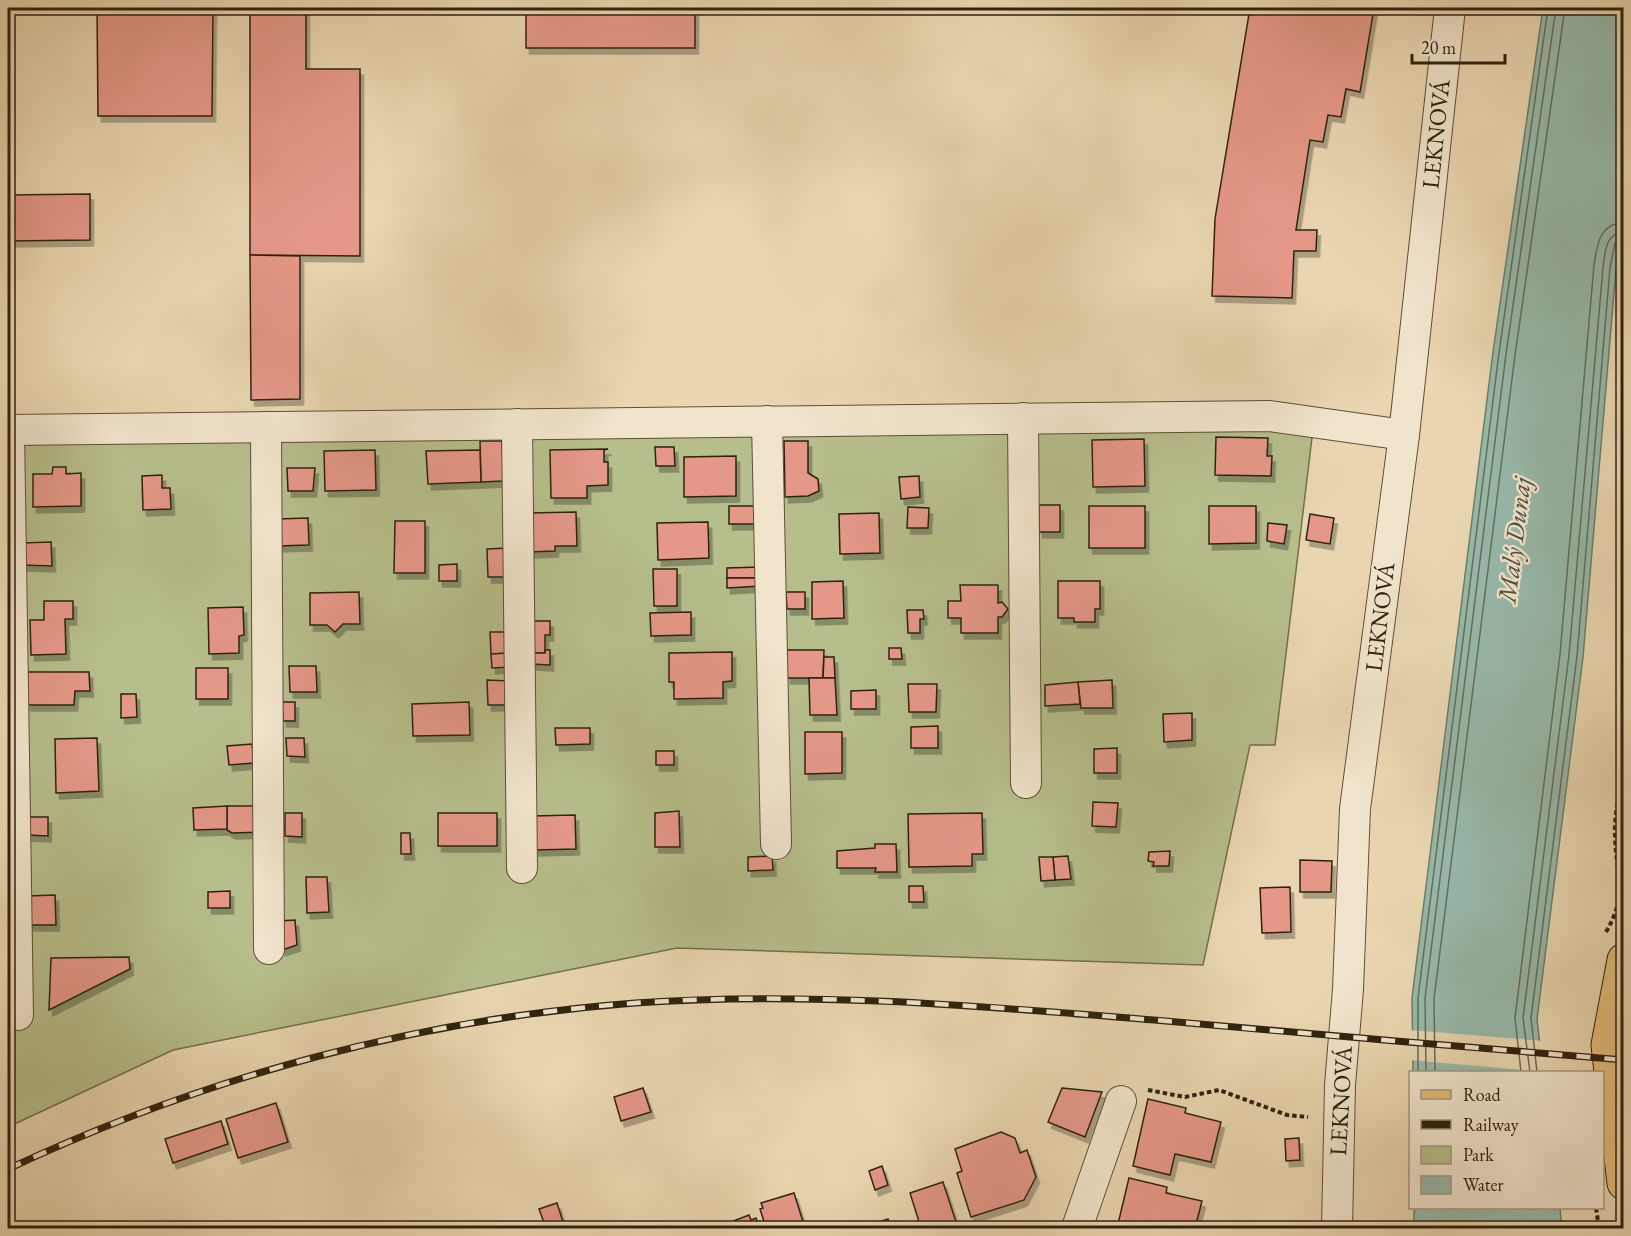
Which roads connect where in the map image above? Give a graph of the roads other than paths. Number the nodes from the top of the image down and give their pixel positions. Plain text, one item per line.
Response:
1 (1450, 8) edge
2 (1023, 418) junction
3 (767, 422) junction
4 (517, 424) junction
5 (266, 427) junction
6 (8, 430) edge
7 (1404, 435) junction
8 (1026, 783) dead end
9 (776, 844) dead end
10 (522, 868) dead end
11 (1614, 947) edge
12 (269, 949) dead end
13 (18, 1015) dead end
14 (1121, 1101) road end
15 (1623, 1184) edge
16 (1077, 1228) edge
17 (1337, 1228) edge

1 - 7 street, LEKNOVÁ
2 - 3 street
2 - 7 street
2 - 8 street
3 - 4 street
3 - 9 street
4 - 5 street
4 - 10 street
5 - 6 street
5 - 12 street
6 - 13 street
7 - 17 street, LEKNOVÁ
11 - 15 main road
14 - 16 street

